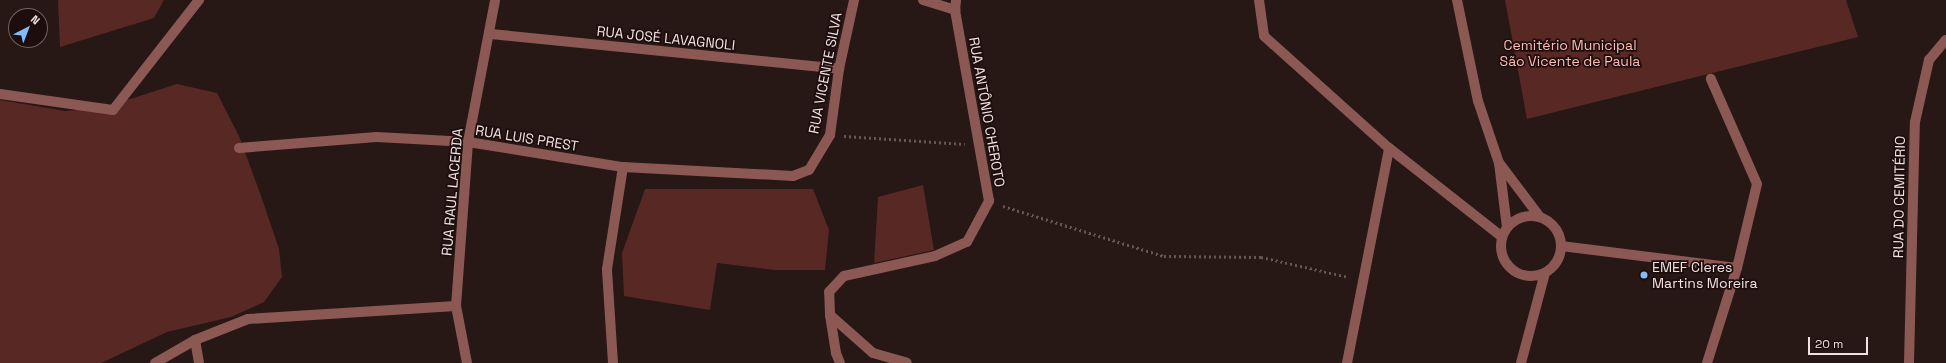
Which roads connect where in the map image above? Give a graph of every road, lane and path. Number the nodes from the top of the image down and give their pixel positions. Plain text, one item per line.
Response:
1 (199, 0) edge
2 (495, 0) edge
3 (854, 0) edge
4 (923, 0) edge
5 (1259, 0) edge
6 (1457, 0) edge
7 (955, 5) edge
8 (491, 34) junction
9 (1946, 40) edge
10 (839, 69) junction
11 (1711, 79) dead end
12 (0, 94) edge
13 (830, 135) junction
14 (468, 142) junction
15 (978, 145) junction
16 (239, 148) dead end
17 (1389, 148) junction
18 (1499, 163) junction
19 (622, 167) junction
20 (809, 170) joint
21 (989, 201) junction
22 (1540, 217) junction
23 (1507, 227) junction
24 (1502, 236) junction
25 (1562, 246) junction
26 (1738, 268) junction
27 (1545, 273) junction
28 (1364, 280) junction
29 (456, 306) junction
30 (830, 316) junction
31 (194, 340) junction
32 (155, 363) edge
33 (199, 363) edge
34 (467, 363) edge
35 (612, 363) edge
36 (840, 363) edge
37 (907, 363) edge
38 (1347, 363) edge
39 (1521, 363) edge
40 (1706, 363) edge
41 (1909, 363) edge

1 - 12 street
2 - 8 street, RUA RAUL LACERDA
3 - 10 street, RUA VICENTE SILVA
4 - 7 street
5 - 17 street
6 - 18 street
7 - 15 street, RUA ANTÔNIO CHEROTO
8 - 10 street, RUA JOSÉ LAVAGNOLI
8 - 14 street, RUA RAUL LACERDA
9 - 41 street, RUA DO CEMITÉRIO
10 - 13 street, RUA VICENTE SILVA
11 - 26 street
13 - 15 path
13 - 20 street, RUA VICENTE SILVA
14 - 16 street, RUA LUIS PREST
14 - 19 street, RUA LUIS PREST
14 - 29 street, RUA RAUL LACERDA
15 - 21 street, RUA ANTÔNIO CHEROTO
17 - 24 street
17 - 28 street
18 - 22 street
18 - 23 street
19 - 20 street, RUA LUIS PREST
19 - 35 street
21 - 28 path
21 - 30 street, RUA ANTÔNIO CHEROTO
22 - 23 street
22 - 25 street
23 - 24 street
24 - 27 street
25 - 26 street
25 - 27 street
26 - 40 street
27 - 39 street
28 - 38 street
29 - 31 street
29 - 34 street, RUA RAUL LACERDA
30 - 36 street, RUA ANTÔNIO CHEROTO
30 - 37 street
31 - 32 street
31 - 33 street

